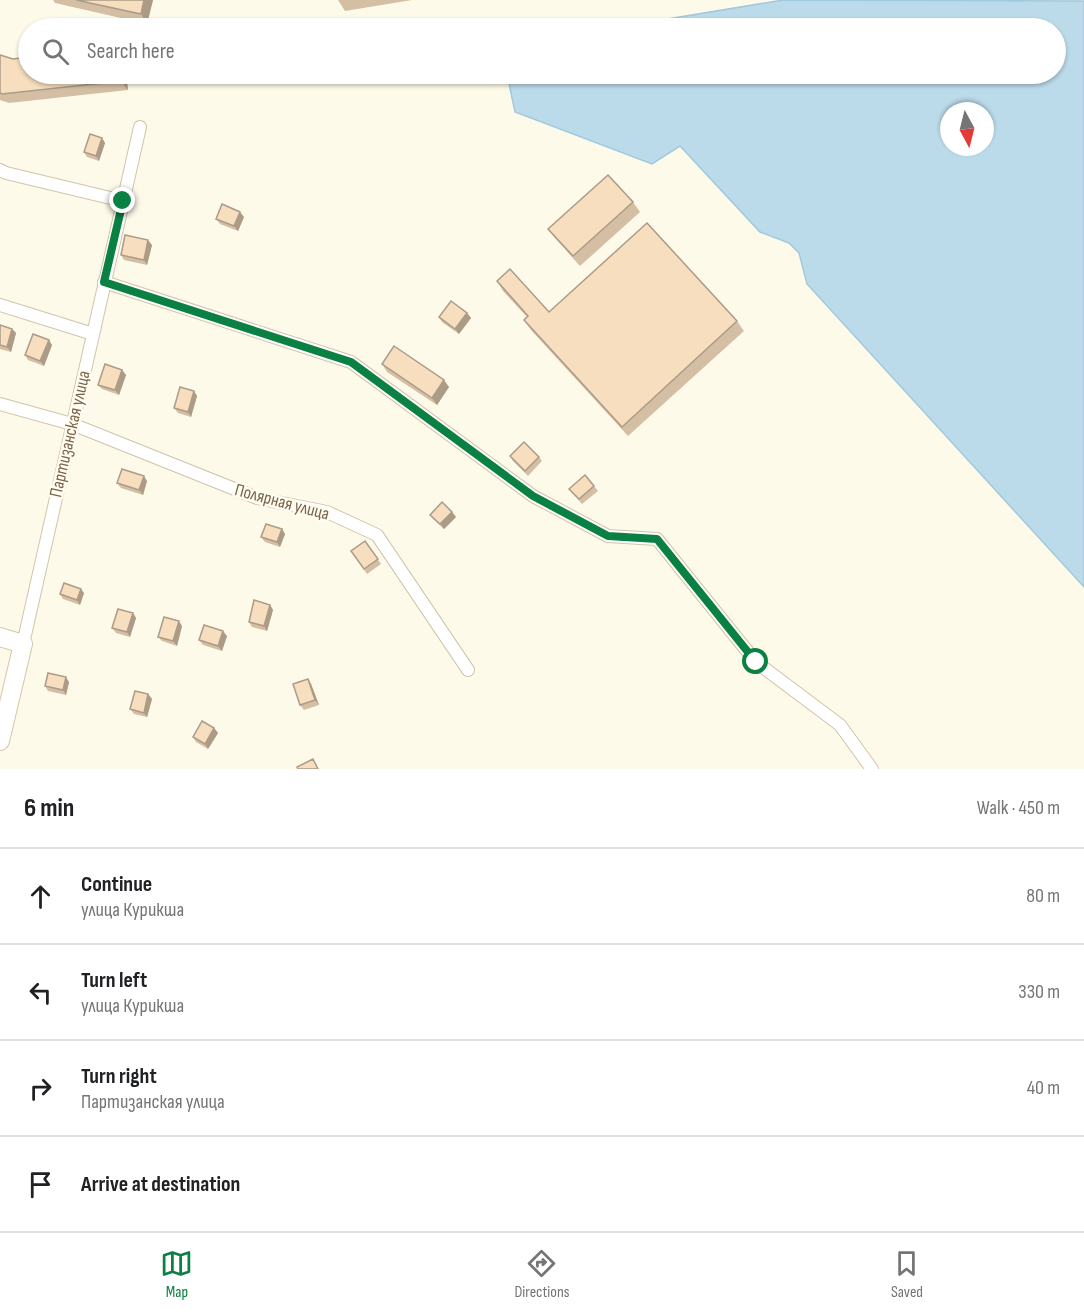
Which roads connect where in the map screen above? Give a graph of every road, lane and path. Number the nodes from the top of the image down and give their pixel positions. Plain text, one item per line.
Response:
1 (140, 127) dead end
2 (0, 170) edge
3 (123, 201) junction
4 (104, 282) junction
5 (0, 305) edge
6 (93, 334) junction
7 (0, 404) edge
8 (72, 424) junction
9 (0, 637) edge
10 (23, 644) junction
11 (468, 670) dead end
12 (0, 741) edge
13 (872, 769) edge

1 - 3 street, Партизанская улица
2 - 3 street
3 - 4 street, Партизанская улица
4 - 6 street, Партизанская улица
4 - 13 street
5 - 6 street
6 - 8 street, Партизанская улица
7 - 8 street, Полярная улица
8 - 10 street, Партизанская улица
8 - 11 street, Полярная улица
9 - 10 street
10 - 12 street, Партизанская улица

